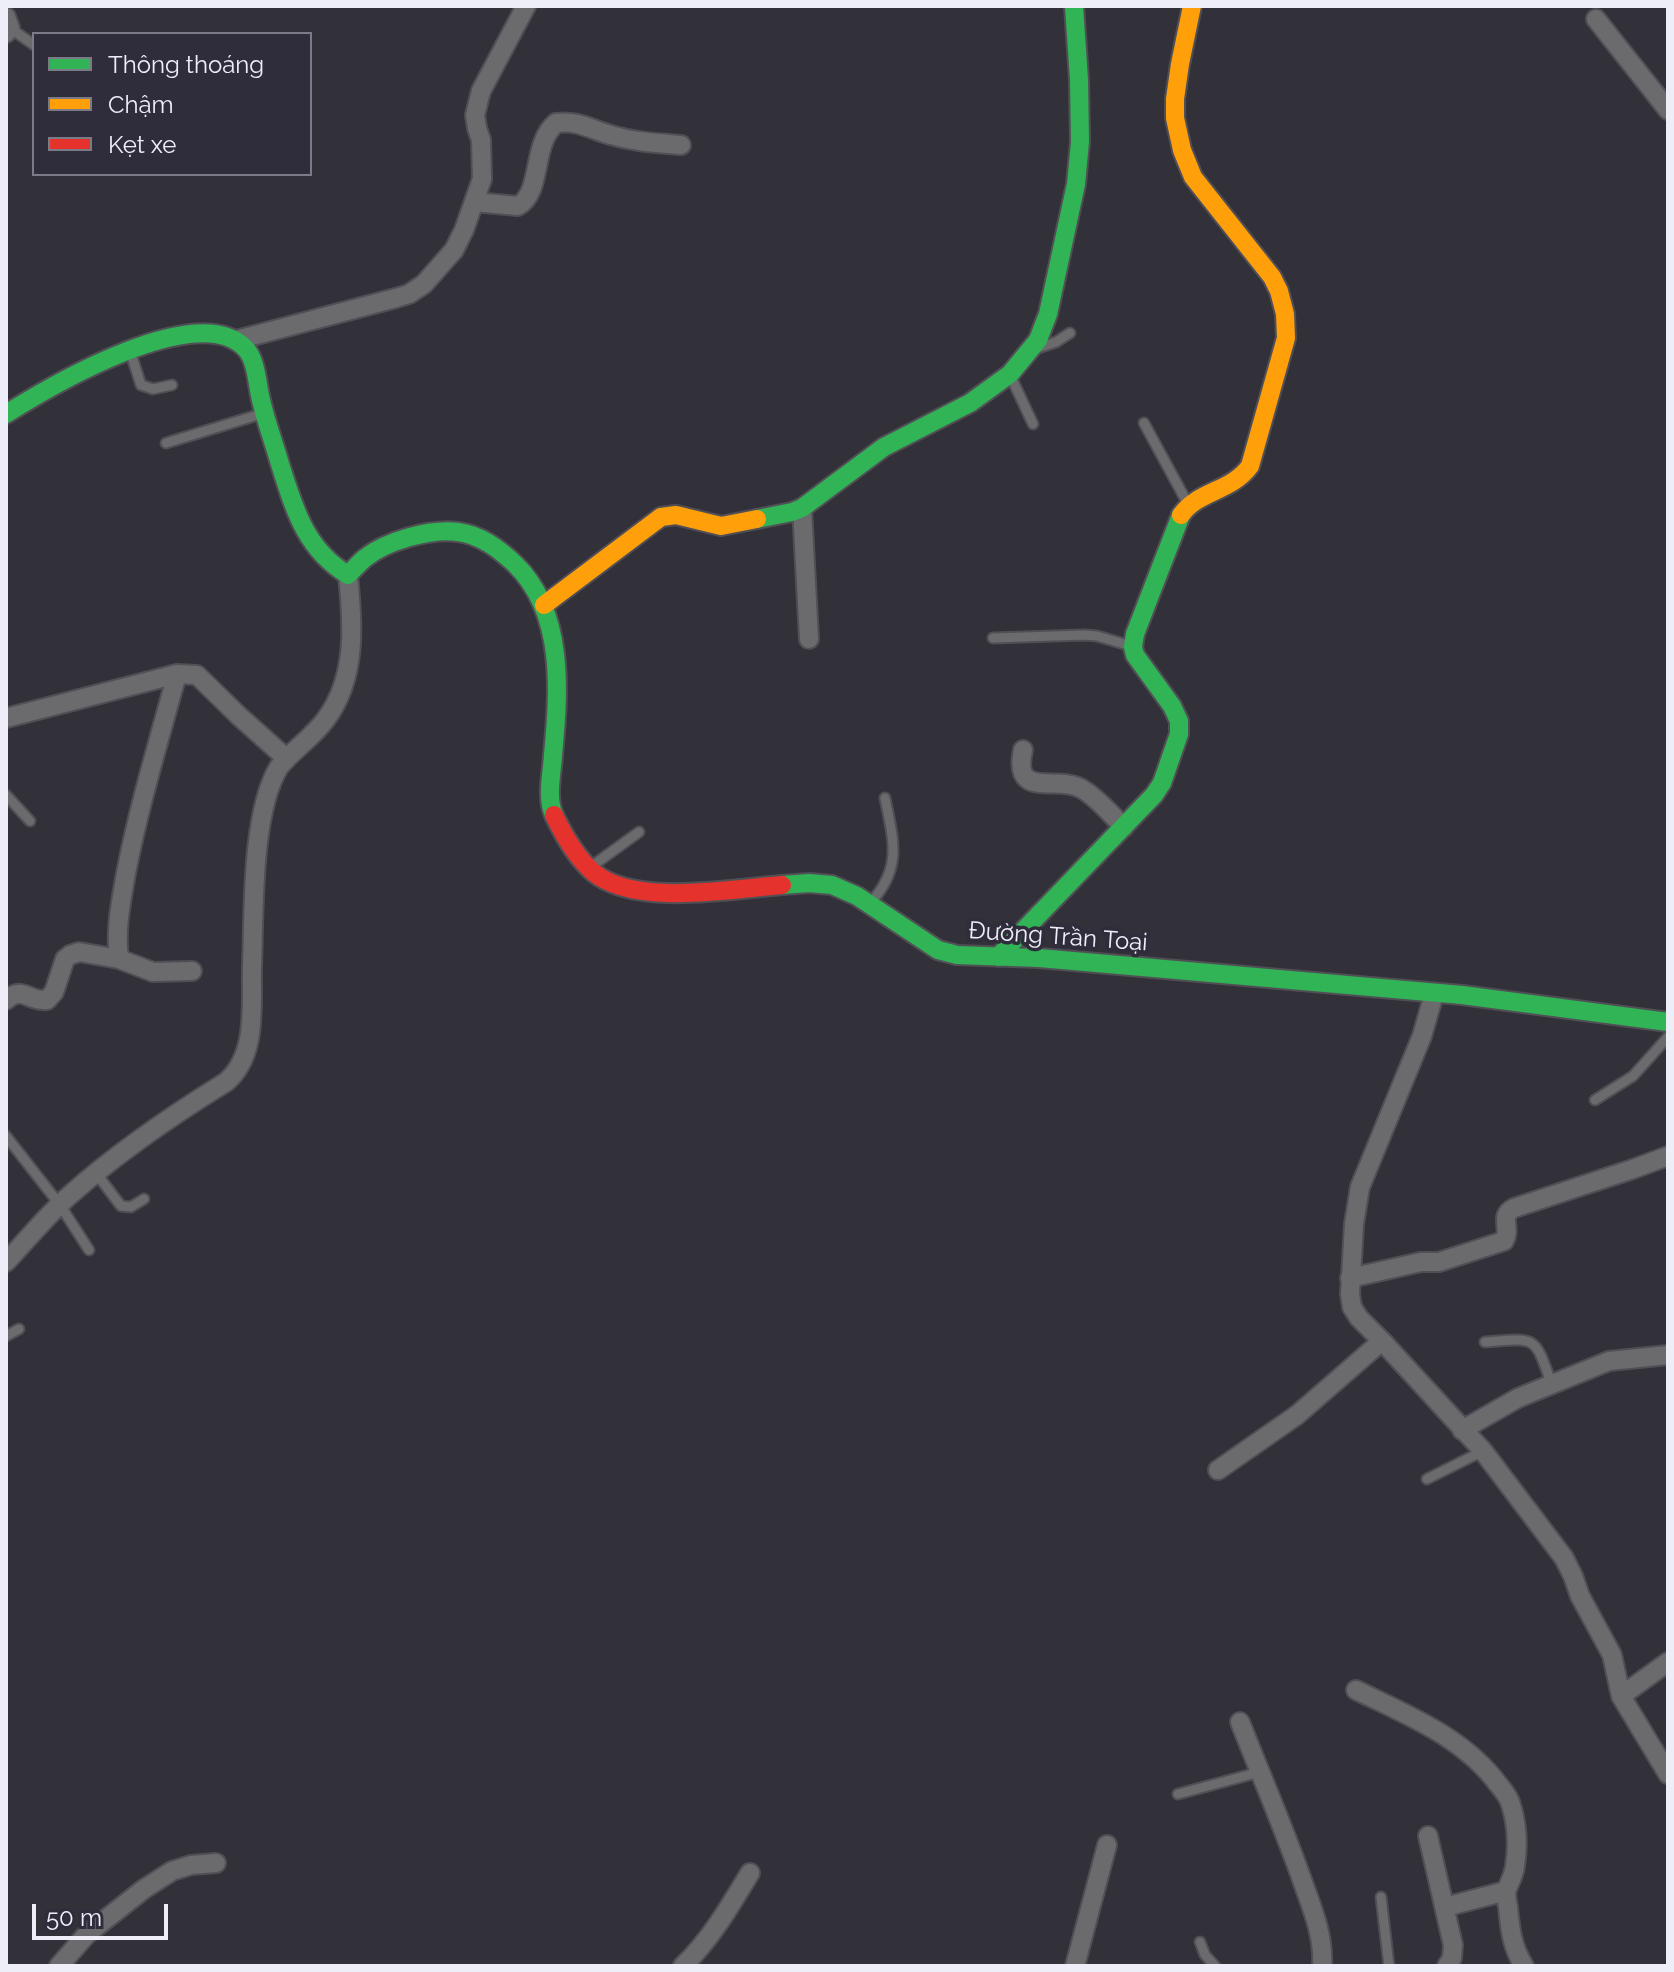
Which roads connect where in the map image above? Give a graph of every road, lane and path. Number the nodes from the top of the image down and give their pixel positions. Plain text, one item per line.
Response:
1 (526, 6) edge
2 (1074, 6) edge
3 (1192, 6) edge
4 (1596, 19) dead end
5 (7, 26) edge
6 (32, 44) edge
7 (1668, 110) edge
8 (681, 145) dead end
9 (474, 202) junction
10 (1070, 333) dead end
11 (237, 340) junction
12 (1031, 350) junction
13 (130, 351) junction
14 (1010, 374) junction
15 (172, 385) dead end
16 (264, 413) junction
17 (6, 414) edge
18 (1144, 423) dead end
19 (1033, 424) dead end
20 (166, 443) dead end
21 (1188, 504) junction
22 (802, 508) junction
23 (348, 575) junction
24 (544, 605) junction
25 (993, 638) dead end
26 (809, 639) dead end
27 (1133, 647) junction
28 (177, 674) junction
29 (6, 718) edge
30 (1023, 750) dead end
31 (286, 758) junction
32 (6, 795) edge
33 (885, 798) dead end
34 (30, 821) dead end
35 (1124, 827) junction
36 (639, 832) dead end
37 (589, 868) junction
38 (869, 904) junction
39 (998, 957) junction
40 (119, 959) junction
41 (192, 971) dead end
42 (1434, 994) junction
43 (6, 1000) edge
44 (1668, 1022) edge
45 (1668, 1037) edge
46 (1595, 1100) dead end
47 (6, 1136) edge
48 (1668, 1156) edge
49 (96, 1173) junction
50 (144, 1199) dead end
51 (60, 1205) junction
52 (89, 1250) dead end
53 (6, 1262) edge
54 (1350, 1278) junction
55 (19, 1329) dead end
56 (6, 1336) edge
57 (1382, 1341) junction
58 (1485, 1342) dead end
59 (1668, 1355) edge
60 (1552, 1385) junction
61 (1462, 1430) junction
62 (1483, 1451) junction
63 (1218, 1470) dead end
64 (1427, 1479) dead end
65 (1668, 1662) edge
66 (1356, 1690) dead end
67 (1621, 1696) junction
68 (1240, 1722) dead end
69 (1260, 1772) junction
70 (1668, 1774) edge
71 (1178, 1794) dead end
72 (1428, 1836) dead end
73 (1107, 1845) dead end
74 (216, 1863) dead end
75 (750, 1873) dead end
76 (1506, 1891) junction
77 (1381, 1897) dead end
78 (1445, 1907) junction
79 (1200, 1942) dead end
80 (59, 1966) edge
81 (683, 1966) edge
82 (1075, 1966) edge
83 (1215, 1966) edge
84 (1322, 1966) edge
85 (1389, 1966) edge
86 (1447, 1966) edge
87 (1524, 1966) edge

1 - 9 street
2 - 12 street
3 - 21 street
4 - 7 street
5 - 6 lane
8 - 9 street
9 - 11 street
10 - 12 lane
11 - 13 street
11 - 16 street
12 - 14 street
13 - 15 lane
13 - 17 street
14 - 19 lane
14 - 22 street
16 - 20 lane
16 - 23 street
18 - 21 lane
21 - 27 street
22 - 24 street
22 - 26 street
23 - 24 street, Đường Trần Toại
23 - 31 street
24 - 37 street, Đường Trần Toại
25 - 27 lane
27 - 35 street
28 - 29 street
28 - 31 street
28 - 40 street
30 - 35 street
31 - 49 street
32 - 34 lane
33 - 38 lane
35 - 39 street
36 - 37 lane
37 - 38 street, Đường Trần Toại
38 - 39 street, Đường Trần Toại
39 - 42 street, Đường Trần Toại
40 - 41 street
40 - 43 street
42 - 44 street, Đường Trần Toại
42 - 54 street
45 - 46 lane
47 - 51 lane
48 - 54 street
49 - 50 lane
49 - 51 street
51 - 52 lane
51 - 53 street
54 - 57 street
55 - 56 lane
57 - 61 street
57 - 63 street
58 - 60 lane
59 - 60 street
60 - 61 street
61 - 62 street
62 - 64 lane
62 - 67 street
65 - 67 street
66 - 76 street
67 - 70 street
68 - 69 street
69 - 71 lane
69 - 84 street
72 - 78 street
73 - 82 street
74 - 80 street
75 - 81 street
76 - 78 street
76 - 87 street
77 - 85 lane
78 - 86 street
79 - 83 lane

